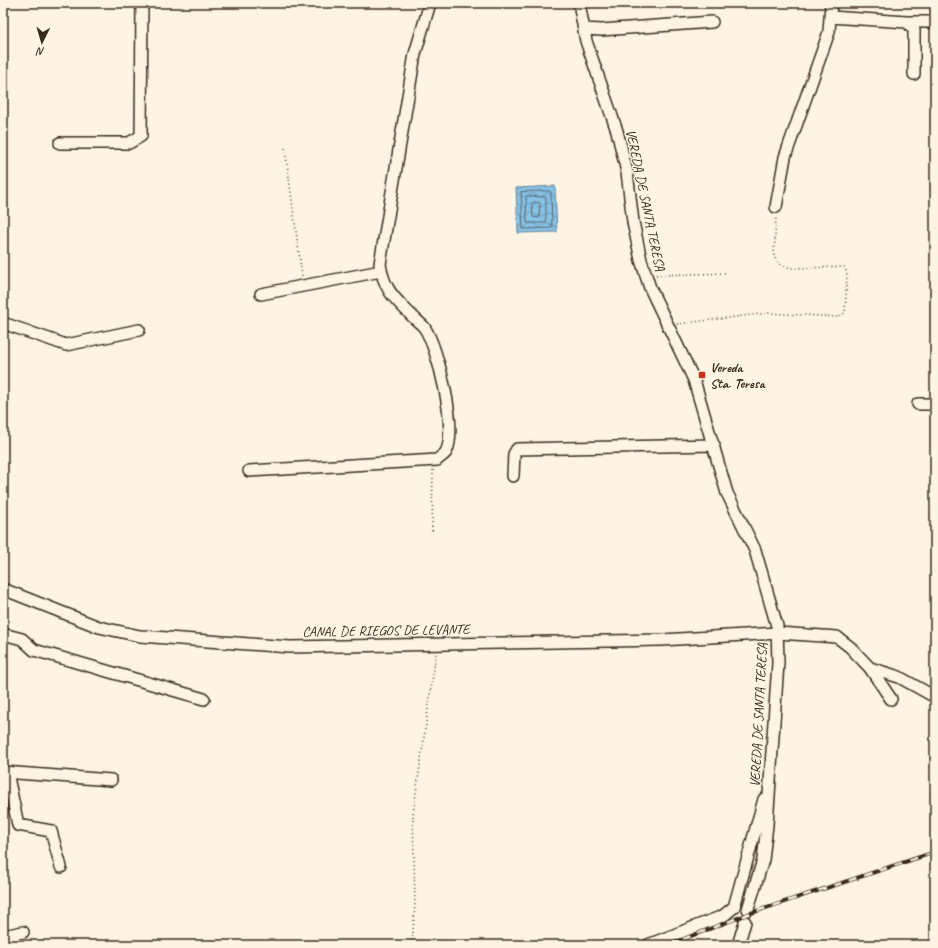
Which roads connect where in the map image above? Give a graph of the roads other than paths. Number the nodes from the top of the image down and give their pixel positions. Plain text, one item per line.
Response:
1 (142, 3) edge
2 (430, 3) edge
3 (579, 3) edge
4 (831, 3) edge
5 (830, 17) junction
6 (712, 22) dead end
7 (907, 22) junction
8 (935, 22) edge
9 (584, 29) junction
10 (914, 74) dead end
11 (60, 143) dead end
12 (776, 207) road end
13 (381, 271) junction
14 (261, 294) dead end
15 (3, 323) edge
16 (139, 330) dead end
17 (918, 404) dead end
18 (935, 404) edge
19 (714, 445) junction
20 (249, 471) dead end
21 (513, 476) dead end
22 (3, 589) edge
23 (778, 633) junction
24 (3, 634) edge
25 (870, 668) junction
26 (935, 697) edge
27 (204, 699) dead end
28 (891, 699) dead end
29 (771, 771) junction
30 (5, 772) edge
31 (111, 780) dead end
32 (61, 867) dead end
33 (748, 909) dead end
34 (745, 922) dead end
35 (23, 932) dead end
36 (3, 936) edge
37 (648, 945) edge
38 (738, 945) edge

1 - 11 street
2 - 13 street
3 - 9 street, VEREDA DE SANTA TERESA
4 - 5 street
5 - 7 street
5 - 12 street
6 - 9 street
7 - 8 street
7 - 10 street
9 - 19 street, VEREDA DE SANTA TERESA
13 - 14 street
13 - 20 street
15 - 16 street
17 - 18 street
19 - 21 street
19 - 23 street, VEREDA DE SANTA TERESA
22 - 23 street, CANAL DE RIEGOS DE LEVANTE
23 - 25 street, CANAL DE RIEGOS DE LEVANTE
23 - 29 street, VEREDA DE SANTA TERESA
24 - 27 street
25 - 26 street
25 - 28 street, CANAL DE RIEGOS DE LEVANTE
29 - 33 street, VEREDA DE SANTA TERESA
29 - 37 street
30 - 31 street
30 - 32 street
34 - 38 street
35 - 36 street

